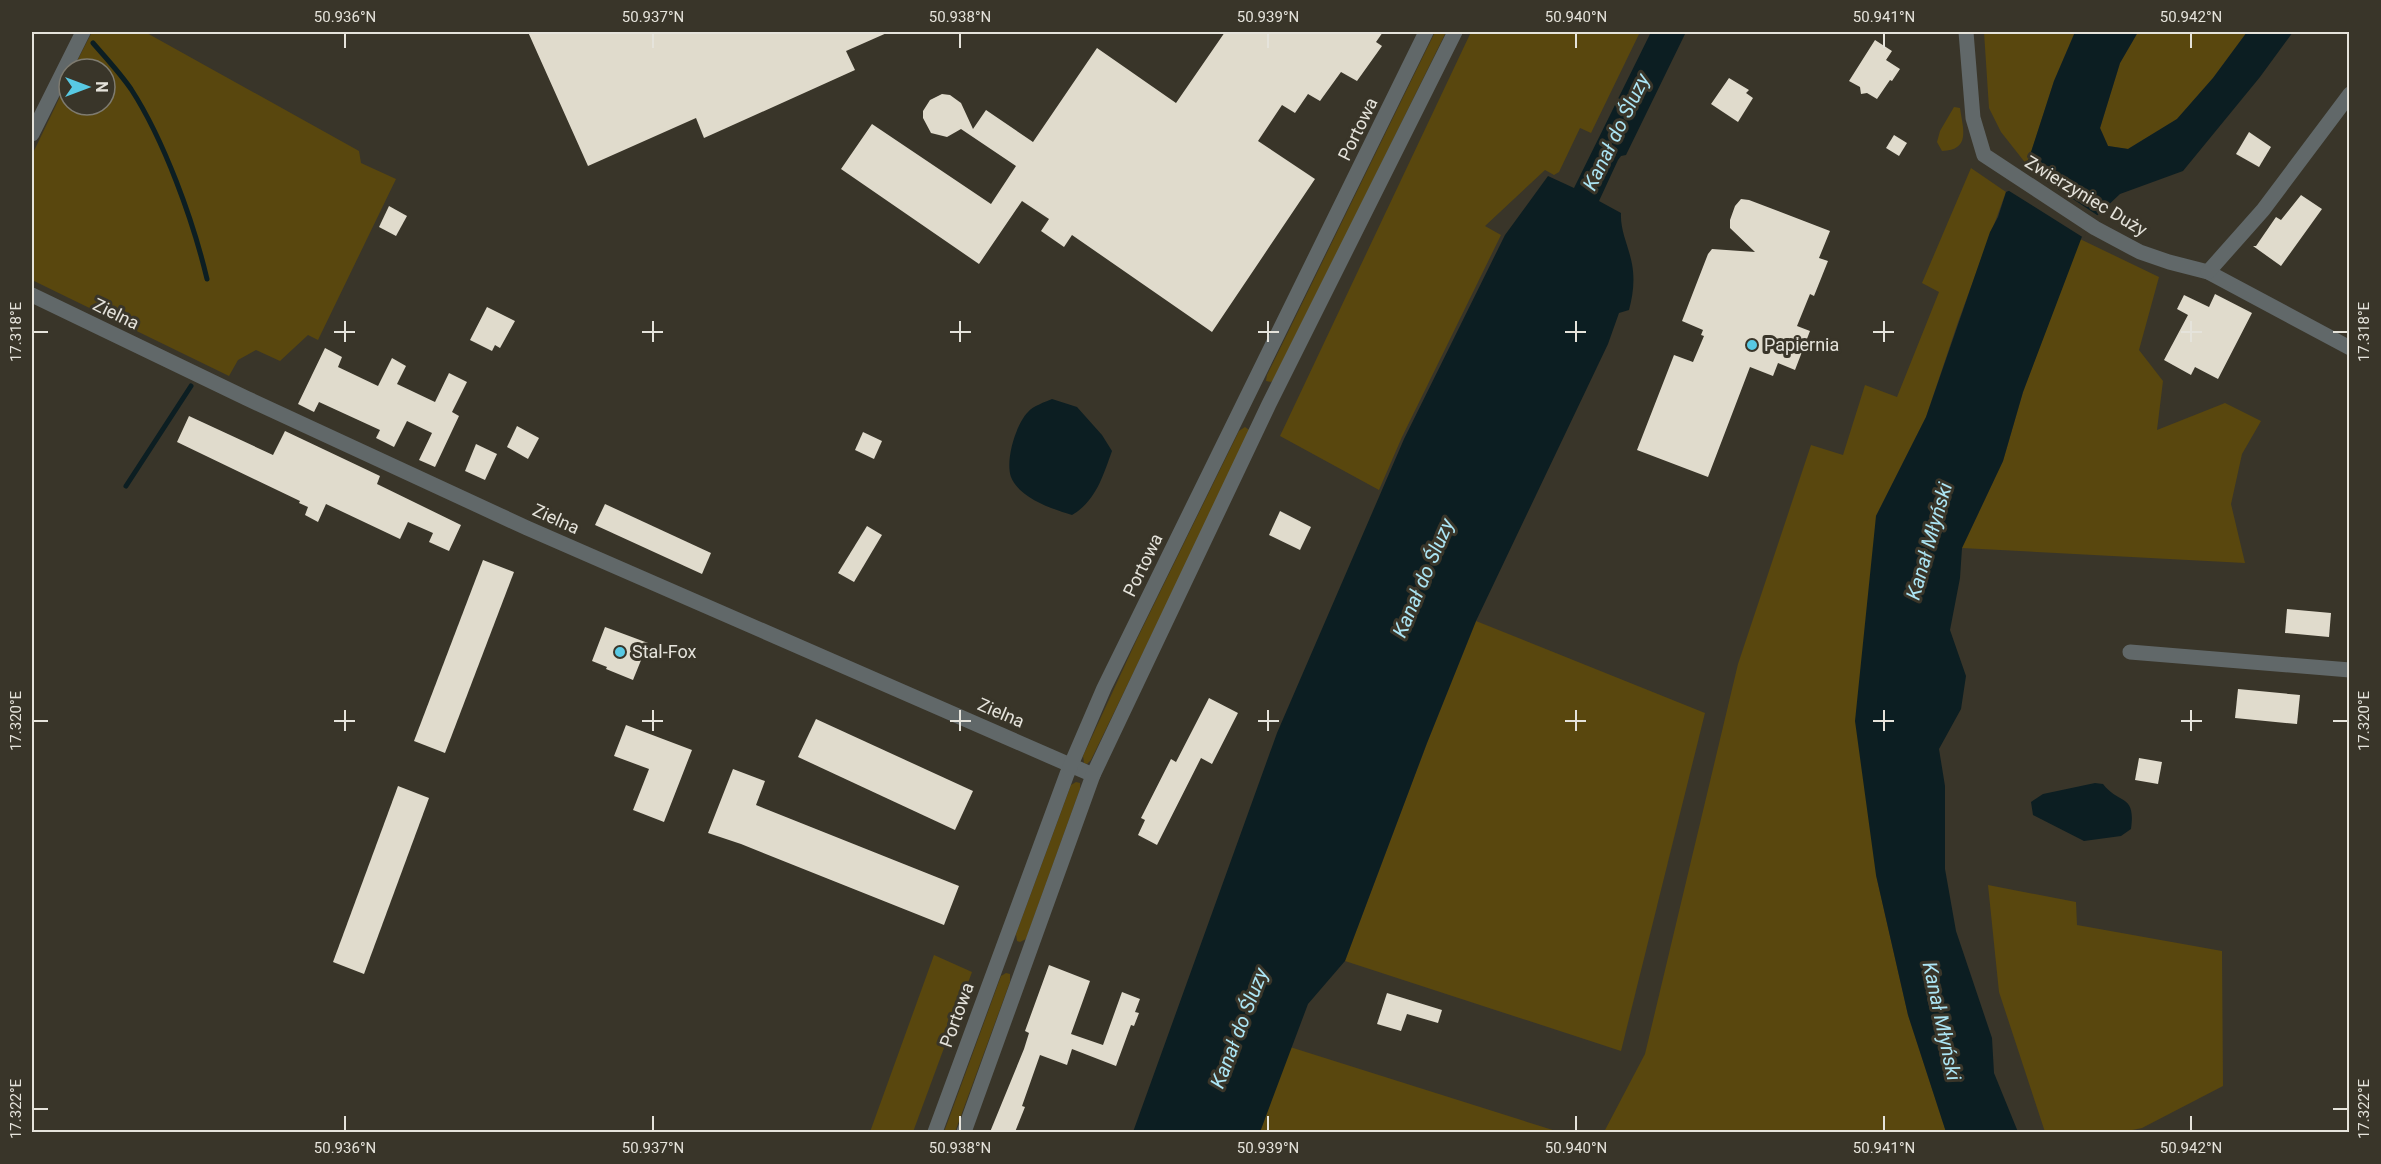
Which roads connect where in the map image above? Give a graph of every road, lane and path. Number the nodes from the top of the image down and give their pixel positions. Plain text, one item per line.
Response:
1 (83, 32) edge
2 (1426, 32) edge
3 (1455, 32) edge
4 (1966, 32) edge
5 (2349, 94) edge
6 (32, 134) edge
7 (2208, 272) junction
8 (32, 295) edge
9 (2349, 348) edge
10 (2130, 652) dead end
11 (2349, 670) edge
12 (1070, 765) junction
13 (1093, 775) junction
14 (1002, 952) junction
15 (1026, 960) junction
16 (935, 1132) edge
17 (964, 1132) edge

1 - 6 street
2 - 12 street, Portowa
3 - 13 street
4 - 7 street, Zwierzyniec Duży
5 - 7 street
7 - 9 street, Zwierzyniec Duży
8 - 12 street, Zielna
10 - 11 street
12 - 13 street, Zielna
12 - 14 street, Portowa
13 - 15 street
14 - 15 street
14 - 16 street, Portowa
15 - 17 street

